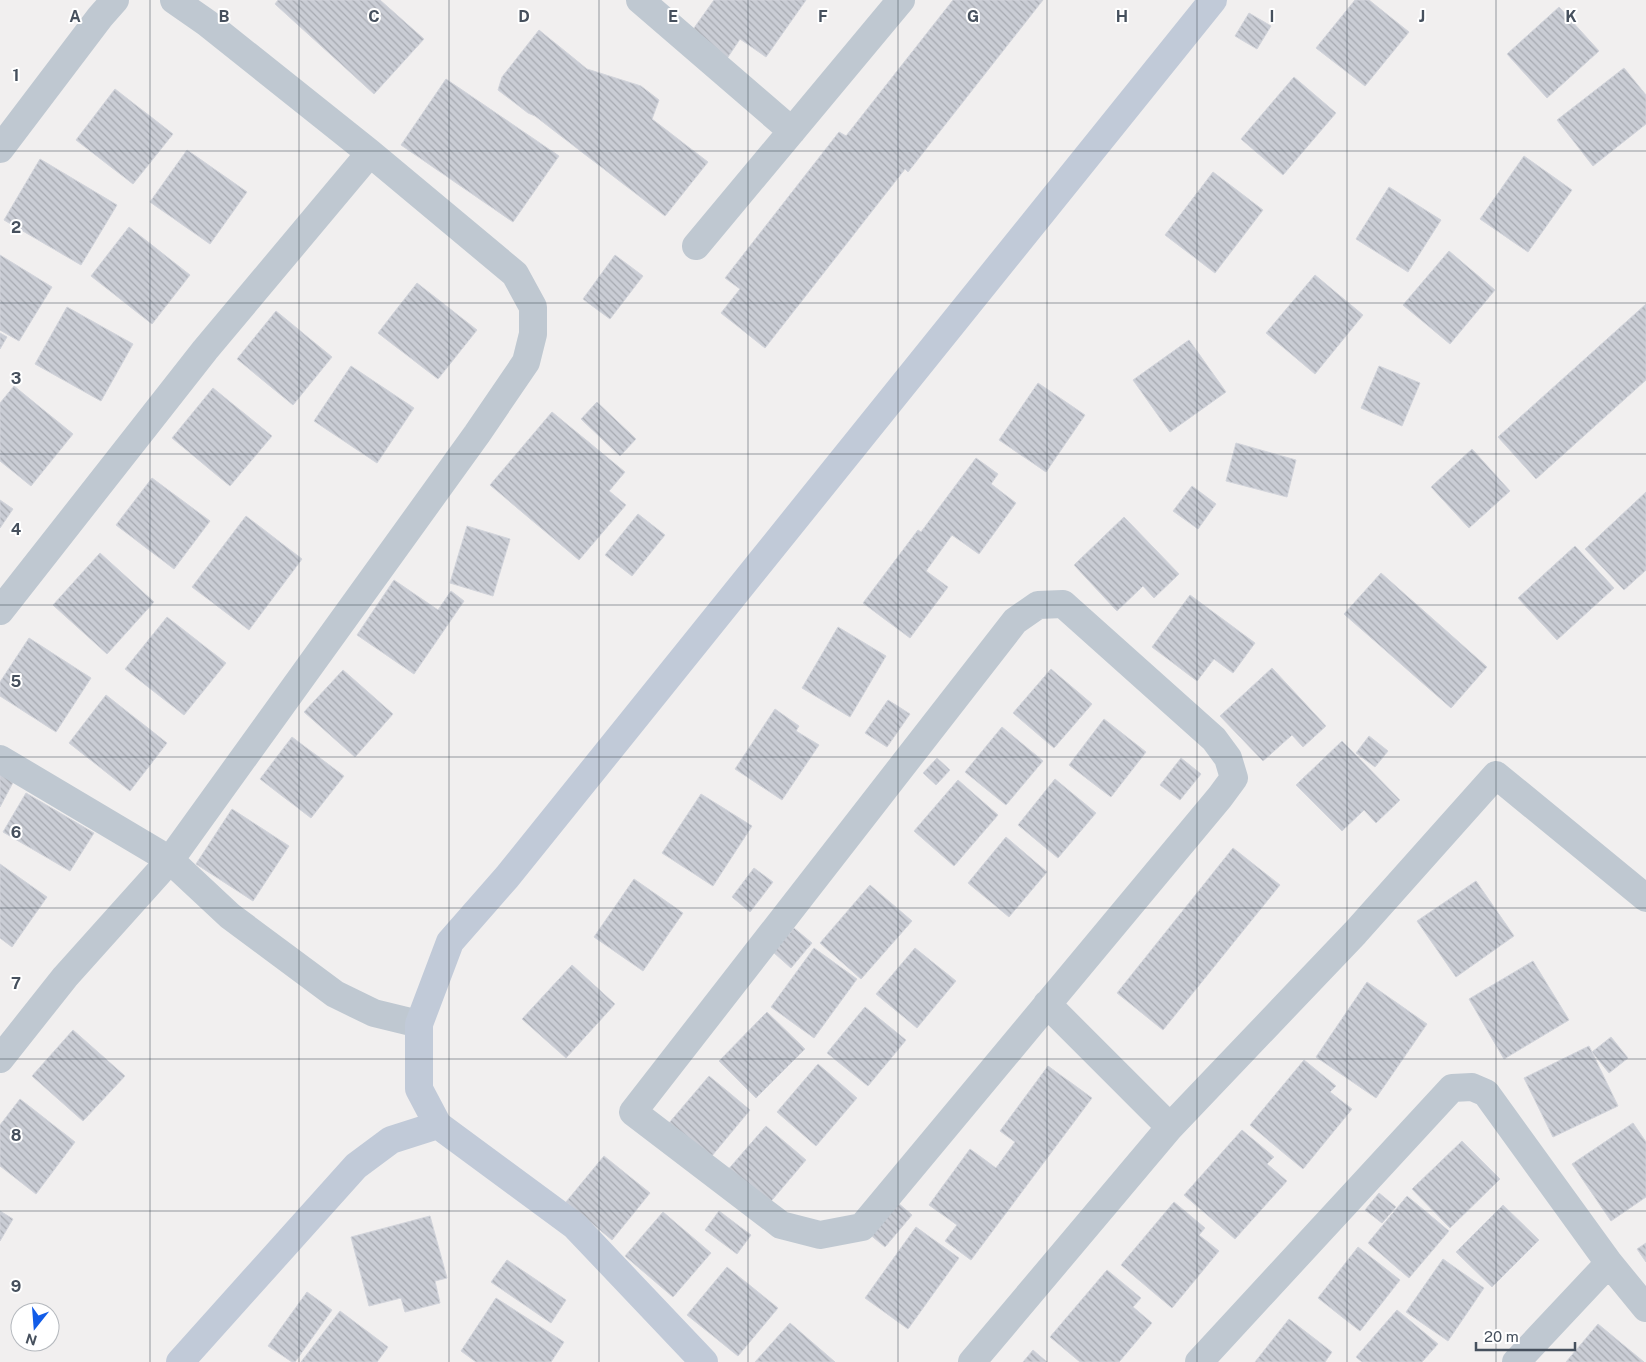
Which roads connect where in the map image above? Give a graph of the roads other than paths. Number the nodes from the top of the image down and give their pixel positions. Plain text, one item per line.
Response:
1 (115, 0) edge
2 (174, 0) edge
3 (640, 0) edge
4 (901, 0) edge
5 (1213, 0) edge
6 (792, 131) junction
7 (0, 149) edge
8 (370, 153) junction
9 (696, 246) dead end
10 (0, 611) edge
11 (0, 759) edge
12 (170, 860) junction
13 (1646, 898) edge
14 (1047, 1004) junction
15 (419, 1024) junction
16 (0, 1059) edge
17 (438, 1126) junction
18 (1170, 1128) junction
19 (1609, 1263) junction
20 (1646, 1308) edge
21 (180, 1362) edge
22 (704, 1362) edge
23 (972, 1362) edge
24 (1200, 1362) edge
25 (1516, 1362) edge

1 - 7 street
2 - 8 street
3 - 6 street
4 - 6 street
5 - 15 street
6 - 9 street
8 - 10 street
8 - 12 street
11 - 12 street
12 - 15 street
12 - 16 street
13 - 18 street
14 - 14 street
14 - 18 street
15 - 17 street
17 - 21 street
17 - 22 street
18 - 23 street
19 - 20 street
19 - 24 street
19 - 25 street

